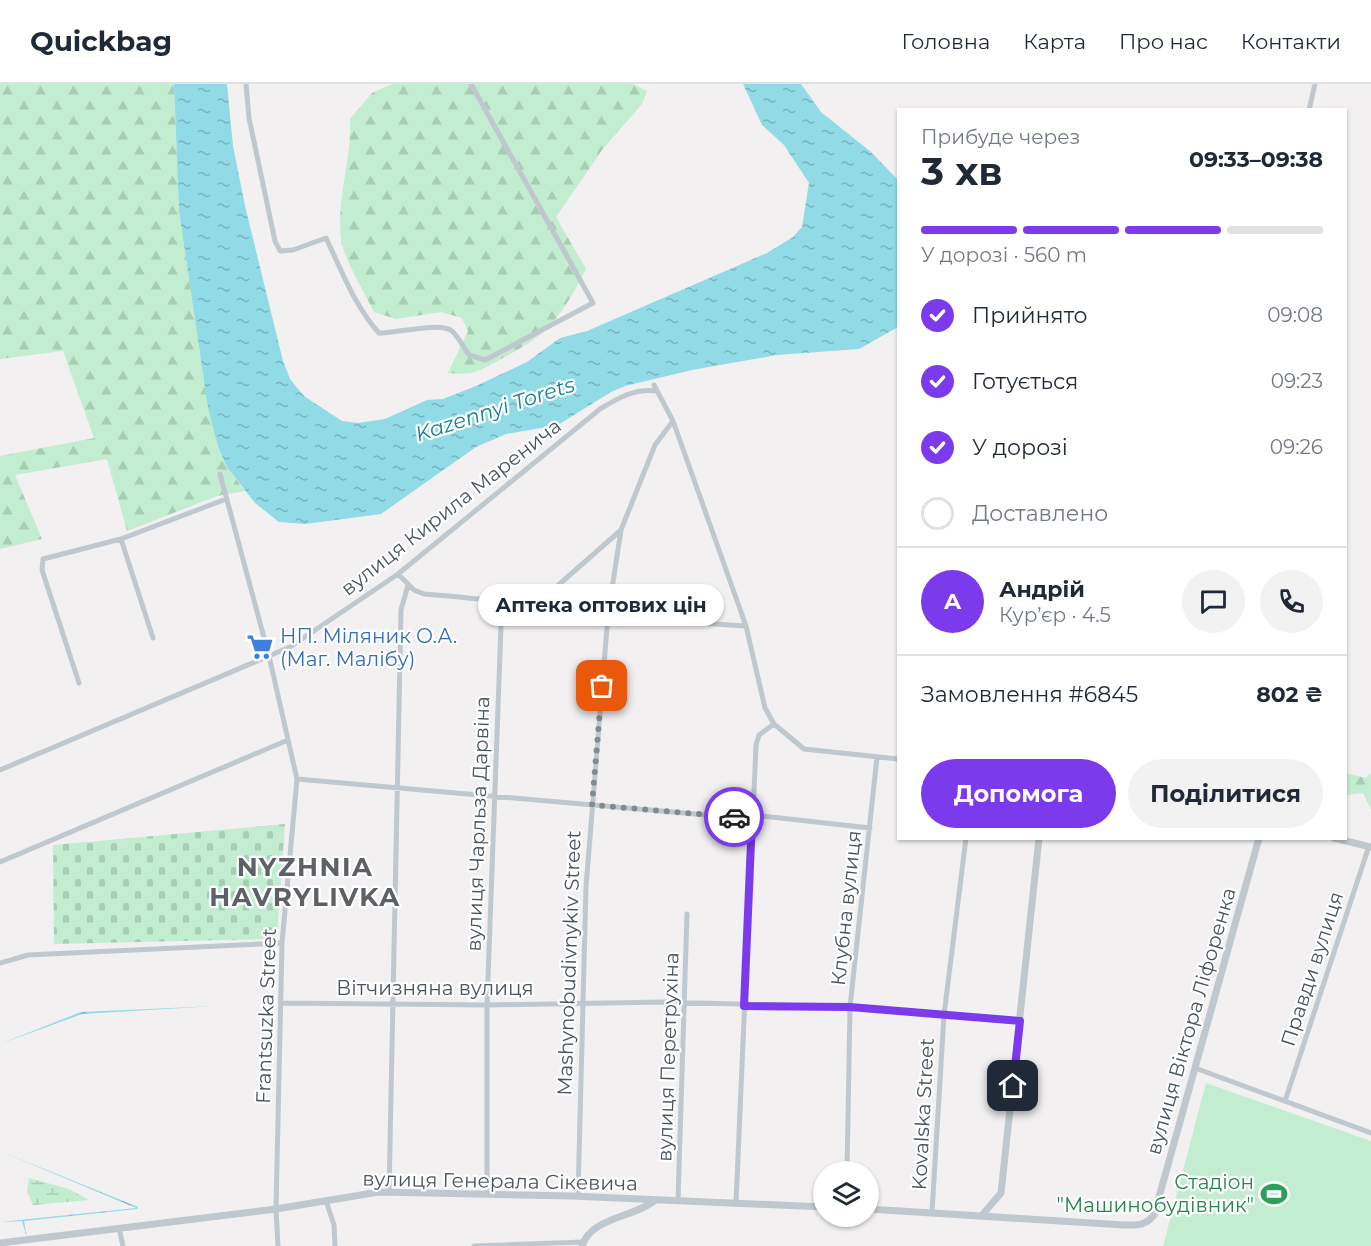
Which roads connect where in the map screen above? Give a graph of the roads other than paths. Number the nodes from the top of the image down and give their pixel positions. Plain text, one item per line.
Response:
1 (246, 84) edge
2 (471, 84) edge
3 (1315, 84) edge
4 (1309, 108) edge
5 (654, 385) dead end
6 (657, 391) junction
7 (673, 421) junction
8 (220, 474) dead end
9 (226, 499) junction
10 (621, 530) junction
11 (121, 539) junction
12 (398, 574) junction
13 (408, 585) junction
14 (501, 599) junction
15 (538, 603) junction
16 (608, 615) junction
17 (746, 626) junction
18 (153, 638) dead end
19 (269, 656) junction
20 (79, 683) dead end
21 (774, 724) junction
22 (288, 740) junction
23 (877, 757) junction
24 (897, 759) edge
25 (0, 770) edge
26 (297, 779) junction
27 (397, 788) junction
28 (495, 796) junction
29 (592, 805) junction
30 (752, 817) junction
31 (870, 828) junction
32 (966, 840) edge
33 (1039, 840) edge
34 (1258, 840) edge
35 (1342, 840) edge
36 (1370, 847) edge
37 (0, 862) edge
38 (687, 914) dead end
39 (282, 944) junction
40 (0, 963) edge
41 (583, 1002) junction
42 (281, 1003) junction
43 (393, 1003) junction
44 (686, 1003) junction
45 (487, 1005) junction
46 (744, 1006) junction
47 (850, 1007) junction
48 (944, 1015) junction
49 (1020, 1021) junction
50 (1195, 1068) junction
51 (1285, 1101) junction
52 (1371, 1133) edge
53 (847, 1161) edge
54 (389, 1193) junction
55 (487, 1194) junction
56 (578, 1196) junction
57 (655, 1200) junction
58 (326, 1201) junction
59 (678, 1201) junction
60 (736, 1203) junction
61 (813, 1206) edge
62 (276, 1209) junction
63 (879, 1210) edge
64 (932, 1212) junction
65 (982, 1215) junction
66 (119, 1228) junction
67 (0, 1243) edge
68 (583, 1244) edge
69 (123, 1246) edge
70 (278, 1246) edge
71 (334, 1246) edge
72 (474, 1246) edge

1 - 2 street
3 - 4 street
5 - 6 street
6 - 7 street
6 - 12 street, вулиця Кирила Маренича
7 - 10 street, Mashynobudivnykiv Street
7 - 17 street
8 - 9 street, Frantsuzka Street
9 - 11 street
9 - 19 street, Frantsuzka Street
10 - 15 street
10 - 16 street, Mashynobudivnykiv Street
11 - 18 street
11 - 20 street
12 - 13 street
12 - 19 street, вулиця Кирила Маренича
13 - 14 street
13 - 27 street
14 - 15 street
14 - 28 street, вулиця Чарльза Дарвіна
15 - 16 street
16 - 17 street
16 - 29 street, Mashynobudivnykiv Street
17 - 21 street
19 - 22 street, Frantsuzka Street
19 - 25 street, вулиця Кирила Маренича
21 - 23 street
21 - 30 street
22 - 26 street, Frantsuzka Street
22 - 37 street
23 - 24 street
23 - 31 street, Клубна вулиця
26 - 27 street
26 - 39 street, Frantsuzka Street
27 - 28 street
27 - 43 street
28 - 29 street
28 - 45 street, вулиця Чарльза Дарвіна
29 - 30 street
29 - 41 street, Mashynobudivnykiv Street
30 - 31 street
30 - 46 street
31 - 47 street, Клубна вулиця
32 - 48 street, Kovalska Street
33 - 49 street
34 - 50 street, вулиця Віктора Ліфоренка
35 - 36 street
36 - 51 street, Правди вулиця
38 - 44 street, вулиця Перетрухіна
39 - 40 street
39 - 42 street, Frantsuzka Street
41 - 44 street, Вітчизняна вулиця
41 - 45 street, Вітчизняна вулиця
41 - 56 street, Mashynobudivnykiv Street
42 - 43 street, Вітчизняна вулиця
42 - 62 street, Frantsuzka Street
43 - 45 street, Вітчизняна вулиця
43 - 54 street
44 - 46 street, Вітчизняна вулиця
44 - 59 street, вулиця Перетрухіна
45 - 55 street, вулиця Чарльза Дарвіна
46 - 47 street, Вітчизняна вулиця
46 - 60 street
47 - 48 street, Вітчизняна вулиця
47 - 53 street, Клубна вулиця
48 - 49 street, Вітчизняна вулиця
48 - 64 street, Kovalska Street
49 - 65 street
50 - 51 street
50 - 65 street, вулиця Віктора Ліфоренка
51 - 52 street
54 - 55 street, вулиця Генерала Сікевича
54 - 58 street, вулиця Генерала Сікевича
55 - 56 street, вулиця Генерала Сікевича
56 - 57 street, вулиця Генерала Сікевича
57 - 59 street, вулиця Генерала Сікевича
57 - 68 street
58 - 62 street, вулиця Генерала Сікевича
58 - 71 street
59 - 60 street, вулиця Генерала Сікевича
60 - 61 street, вулиця Генерала Сікевича
62 - 66 street, вулиця Генерала Сікевича
62 - 70 street, Frantsuzka Street
63 - 64 street
64 - 65 street
66 - 67 street, вулиця Генерала Сікевича
66 - 69 street
68 - 72 street

